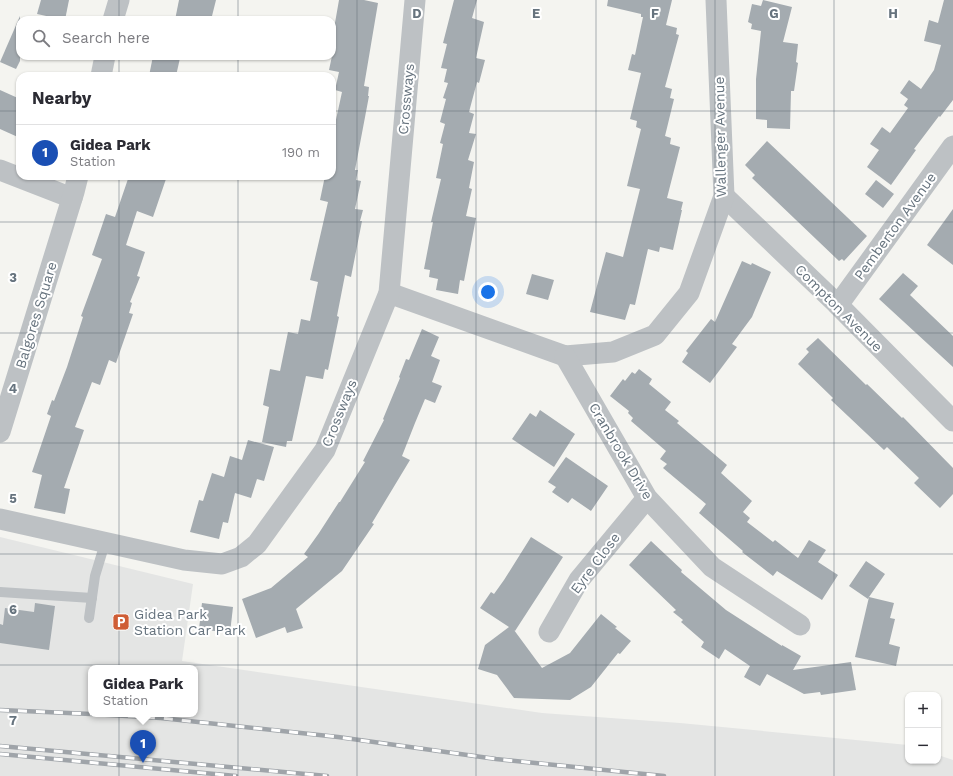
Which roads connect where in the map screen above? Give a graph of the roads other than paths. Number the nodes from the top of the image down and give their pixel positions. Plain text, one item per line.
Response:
1 (415, 0) edge
2 (716, 0) edge
3 (104, 60) edge
4 (102, 72) edge
5 (953, 146) edge
6 (0, 170) edge
7 (16, 176) edge
8 (26, 180) edge
9 (77, 180) edge
10 (724, 196) junction
11 (72, 198) junction
12 (389, 293) junction
13 (838, 305) junction
14 (565, 356) junction
15 (953, 421) edge
16 (0, 432) edge
17 (646, 498) junction
18 (0, 519) edge
19 (105, 543) junction
20 (0, 592) edge
21 (92, 598) junction
22 (89, 618) dead end
23 (800, 626) dead end
24 (549, 632) dead end

1 - 12 street, Crossways
2 - 10 street, Wallenger Avenue
3 - 4 street
5 - 13 street, Pemberton Avenue
6 - 7 street
8 - 11 street
9 - 11 street, Balgores Square
10 - 13 street, Compton Avenue
10 - 14 street, Wallenger Avenue
11 - 16 street, Balgores Square
12 - 14 street, Wallenger Avenue
12 - 19 street, Crossways
13 - 15 street, Compton Avenue
14 - 17 street, Cranbrook Drive
17 - 23 street, Cranbrook Drive
17 - 24 street, Eyre Close
18 - 19 street, Crossways
19 - 21 lane
20 - 21 lane
21 - 22 lane

